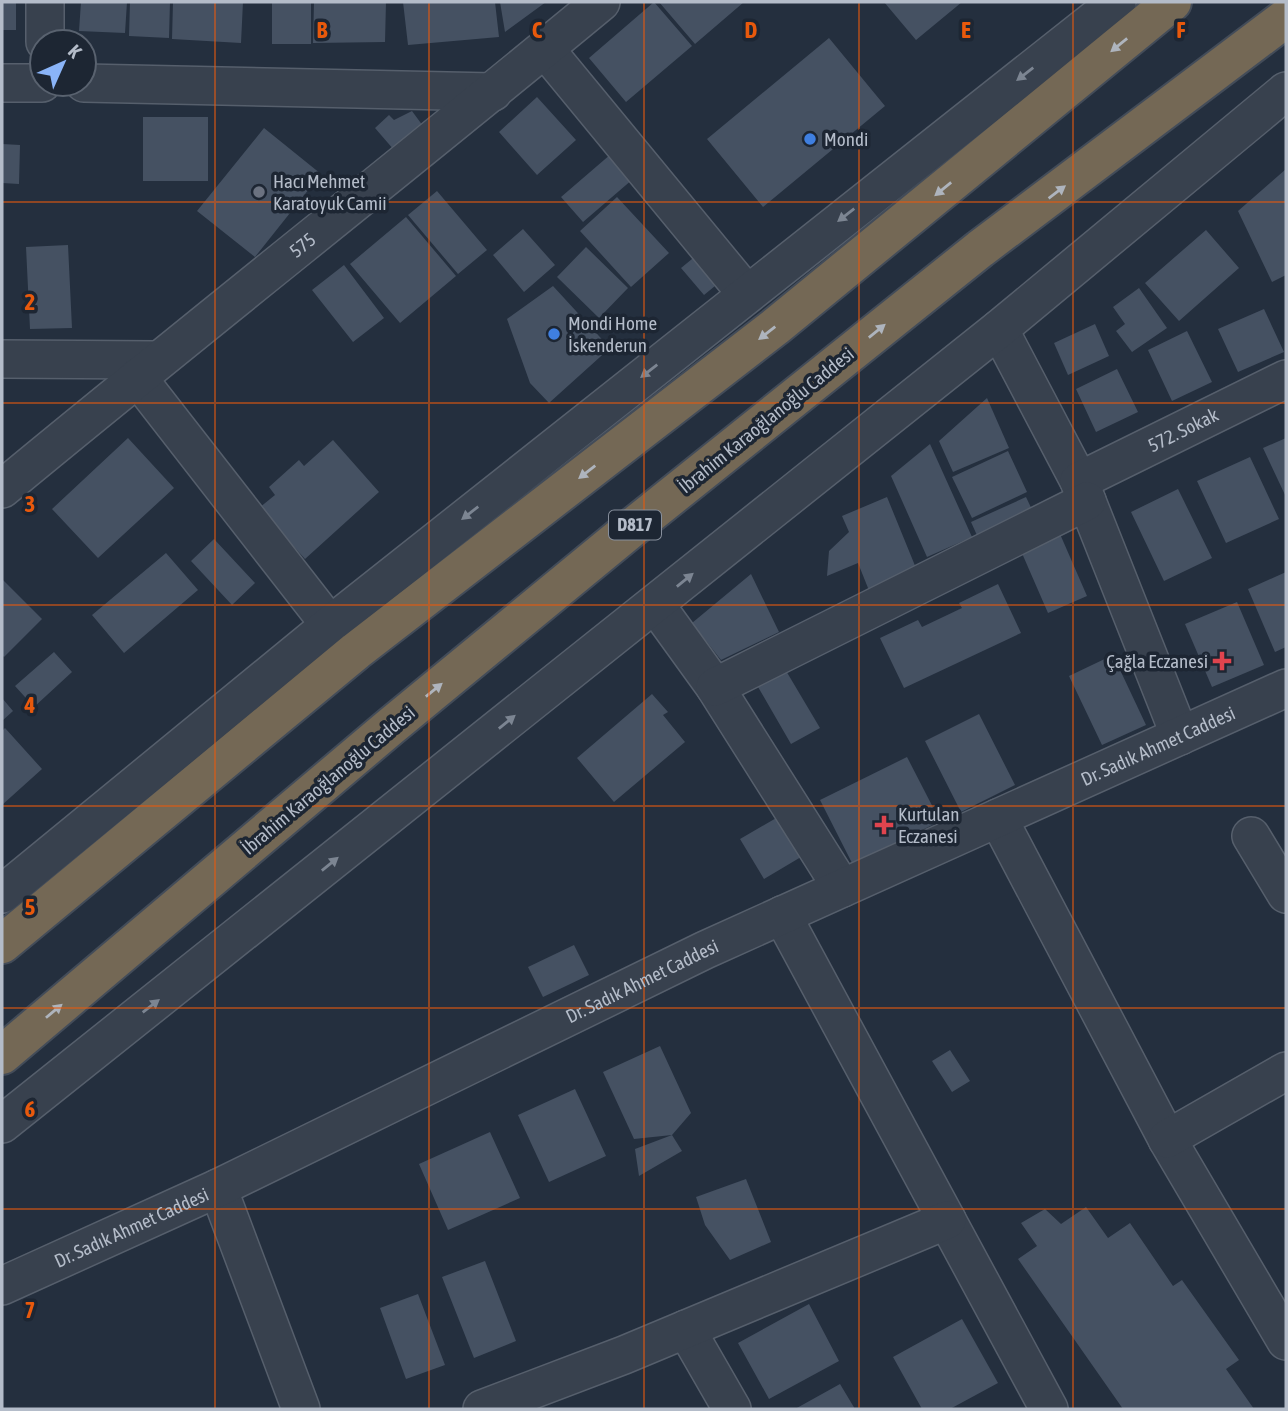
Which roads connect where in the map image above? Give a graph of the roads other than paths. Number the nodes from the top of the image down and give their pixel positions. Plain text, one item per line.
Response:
1 (45, 2) edge
2 (601, 2) edge
3 (1117, 2) edge
4 (1172, 2) edge
5 (1286, 18) edge
6 (45, 28) edge
7 (545, 48) junction
8 (2, 83) edge
9 (28, 83) edge
10 (98, 83) edge
11 (1286, 91) edge
12 (493, 92) junction
13 (746, 293) junction
14 (999, 329) junction
15 (2, 359) edge
16 (147, 369) junction
17 (1286, 379) edge
18 (2, 489) edge
19 (1083, 491) junction
20 (655, 604) junction
21 (330, 625) junction
22 (715, 687) junction
23 (1286, 688) edge
24 (1180, 736) junction
25 (998, 818) junction
26 (1251, 836) dead end
27 (842, 888) junction
28 (2, 894) edge
29 (1286, 894) edge
30 (782, 915) junction
31 (2, 944) edge
32 (2, 1055) edge
33 (1286, 1071) edge
34 (2, 1124) edge
35 (1167, 1139) junction
36 (218, 1188) junction
37 (947, 1220) junction
38 (2, 1286) edge
39 (687, 1329) junction
40 (1286, 1341) edge
41 (301, 1409) edge
42 (482, 1409) edge
43 (732, 1409) edge
44 (1049, 1409) edge

1 - 6 street
2 - 7 street, 575
3 -> 13 street
4 -> 31 highway
32 -> 5 highway, İbrahim Karaoğlanoğlu Caddesi / D817
7 - 12 street, 575
7 - 13 street
8 - 9 street
10 - 12 street
11 - 14 street
12 - 16 street, 575
13 -> 21 street
14 - 19 street
20 -> 14 street
15 - 16 street
16 - 18 street, 575
16 - 21 street
17 - 19 street, 572. Sokak
19 - 22 street, 572. Sokak
19 - 24 street
20 - 22 street
34 -> 20 street
21 - 28 street
22 - 27 street
23 - 24 street, Dr. Sadık Ahmet Caddesi
24 - 25 street, Dr. Sadık Ahmet Caddesi
25 - 27 street, Dr. Sadık Ahmet Caddesi
25 - 35 street
26 - 29 street
27 - 30 street, Dr. Sadık Ahmet Caddesi
30 - 36 street, Dr. Sadık Ahmet Caddesi
30 - 37 street
33 - 35 street
35 - 40 street
36 - 38 street, Dr. Sadık Ahmet Caddesi
36 - 41 street
37 - 39 street
37 - 44 street
39 - 42 street
39 - 43 street

